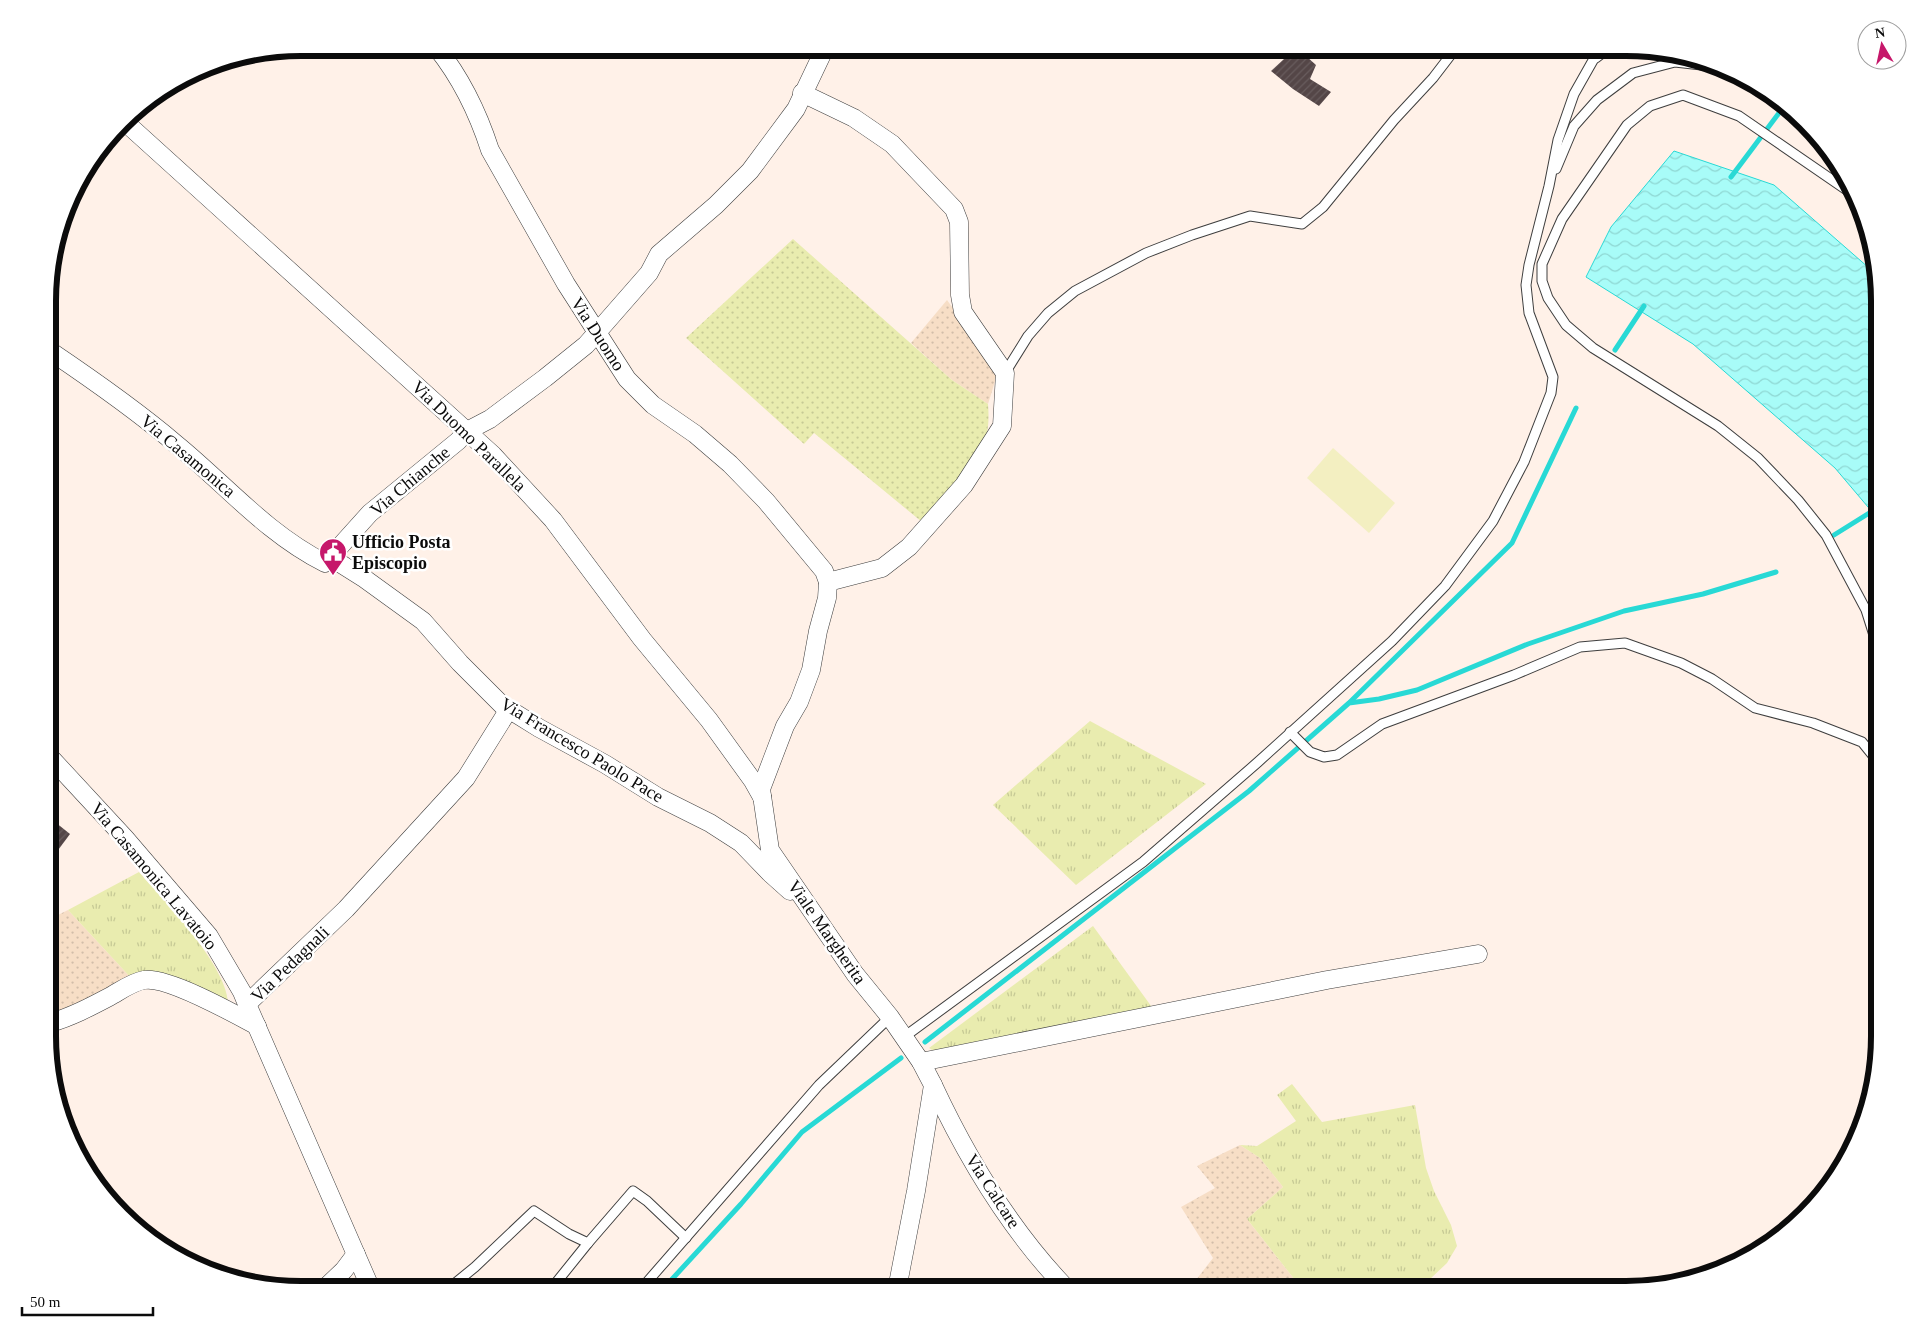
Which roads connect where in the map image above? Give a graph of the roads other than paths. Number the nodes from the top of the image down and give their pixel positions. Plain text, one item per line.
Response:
1 (442, 56) edge
2 (821, 56) edge
3 (1450, 56) edge
4 (1595, 56) edge
5 (1597, 56) edge
6 (1593, 59) junction
7 (1680, 63) edge
8 (802, 93) junction
9 (130, 126) edge
10 (1549, 186) junction
11 (1842, 187) edge
12 (1529, 263) junction
13 (1542, 264) junction
14 (597, 334) junction
15 (56, 355) edge
16 (1005, 373) junction
17 (467, 430) junction
18 (328, 560) junction
19 (826, 576) junction
20 (1871, 626) edge
21 (508, 709) junction
22 (1293, 735) junction
23 (1871, 753) edge
24 (56, 764) edge
25 (762, 797) junction
26 (815, 916) junction
27 (1478, 954) dead end
28 (247, 1004) junction
29 (890, 1017) junction
30 (56, 1021) edge
31 (257, 1026) junction
32 (904, 1037) junction
33 (921, 1062) junction
34 (933, 1085) junction
35 (686, 1238) junction
36 (588, 1243) junction
37 (356, 1254) junction
38 (332, 1281) edge
39 (368, 1281) edge
40 (458, 1281) edge
41 (557, 1281) edge
42 (648, 1281) edge
43 (899, 1281) edge
44 (1059, 1281) edge

1 - 14 street, Via Duomo
2 - 8 street, Via Chianche
3 - 16 lane
4 - 6 lane
5 - 6 lane
6 - 10 lane
7 - 10 lane
8 - 14 street, Via Chianche
8 - 16 street
9 - 17 street, Via Duomo Parallela
10 - 12 lane
11 - 13 lane
12 - 13 lane
12 - 22 lane
13 - 20 lane
14 - 17 street, Via Chianche
14 - 19 street, Via Duomo
15 - 18 street, Via Casamonica
16 - 19 street
17 - 18 street, Via Chianche
17 - 25 street, Via Duomo Parallela
18 - 21 street, Via Francesco Paolo Pace
19 - 25 street, Viale Margherita
21 - 26 street, Via Francesco Paolo Pace
21 - 28 street, Via Pedagnali
22 - 23 lane
22 - 32 lane
24 - 28 street, Via Casamonica Lavatoio
25 - 26 street, Viale Margherita
26 - 29 street, Viale Margherita
27 - 33 street
28 - 31 street, Via Pedagnali
29 - 32 street, Viale Margherita
29 - 35 lane
30 - 31 street
31 - 37 street, Via Pedagnali
32 - 33 street, Viale Margherita
33 - 34 street, Viale Margherita
34 - 43 street
34 - 44 street, Via Calcare
35 - 36 lane
35 - 42 lane
36 - 40 lane
36 - 41 lane
37 - 38 street
37 - 39 street, Via Pedagnali

